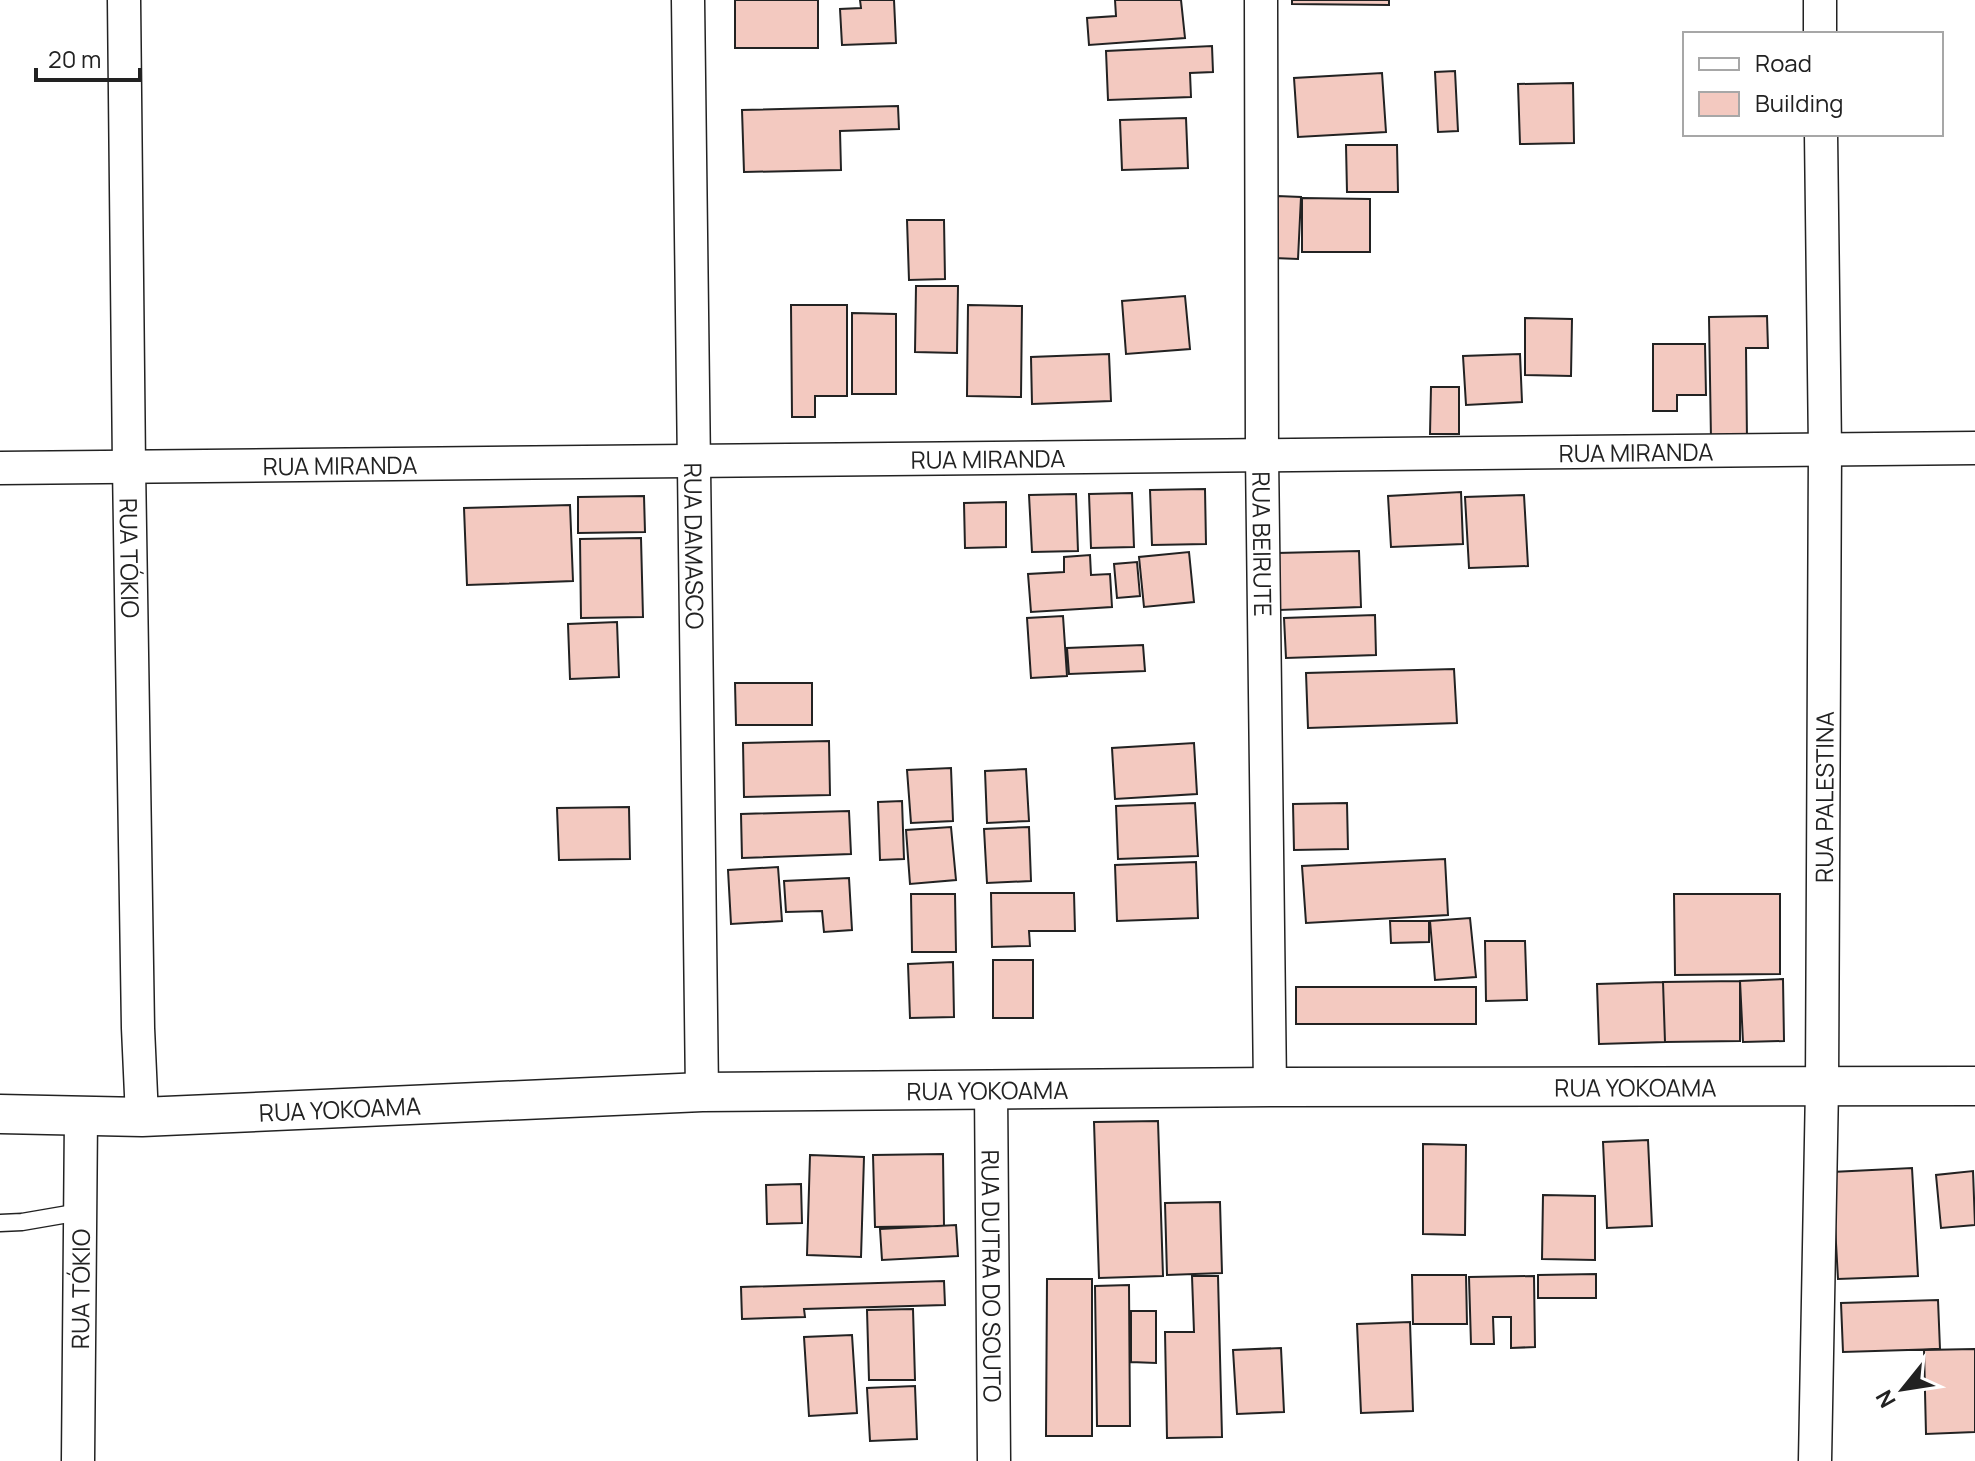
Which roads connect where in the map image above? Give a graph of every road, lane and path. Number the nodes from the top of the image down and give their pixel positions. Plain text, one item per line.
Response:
1 (124, 0) edge
2 (688, 0) edge
3 (1261, 0) edge
4 (1820, 0) edge
5 (1820, 32) edge
6 (1821, 136) edge
7 (1975, 448) edge
8 (1825, 449) junction
9 (1262, 455) junction
10 (694, 461) junction
11 (129, 466) junction
12 (0, 468) edge
13 (1975, 1086) edge
14 (1270, 1087) junction
15 (1822, 1087) junction
16 (991, 1090) junction
17 (702, 1092) junction
18 (0, 1114) edge
19 (81, 1116) junction
20 (142, 1117) junction
21 (80, 1212) junction
22 (0, 1223) edge
23 (78, 1461) edge
24 (994, 1461) edge
25 (1815, 1461) edge

1 - 11 street, RUA TÓKIO
2 - 10 street, RUA DAMASCO
3 - 9 street, RUA BEIRUTE
4 - 5 street
6 - 8 street, RUA PALESTINA
7 - 8 street, RUA MIRANDA
8 - 9 street, RUA MIRANDA
8 - 15 street, RUA PALESTINA
9 - 10 street, RUA MIRANDA
9 - 14 street, RUA BEIRUTE
10 - 11 street, RUA MIRANDA
10 - 17 street, RUA DAMASCO
11 - 12 street, RUA MIRANDA
11 - 20 street, RUA TÓKIO
13 - 15 street, RUA YOKOAMA
14 - 15 street, RUA YOKOAMA
14 - 16 street, RUA YOKOAMA
15 - 25 street, RUA PALESTINA
16 - 17 street, RUA YOKOAMA
16 - 24 street, RUA DUTRA DO SOUTO
17 - 20 street, RUA YOKOAMA
18 - 19 street, RUA YOKOAMA
19 - 20 street, RUA YOKOAMA
19 - 21 street, RUA TÓKIO
21 - 22 lane
21 - 23 street, RUA TÓKIO

